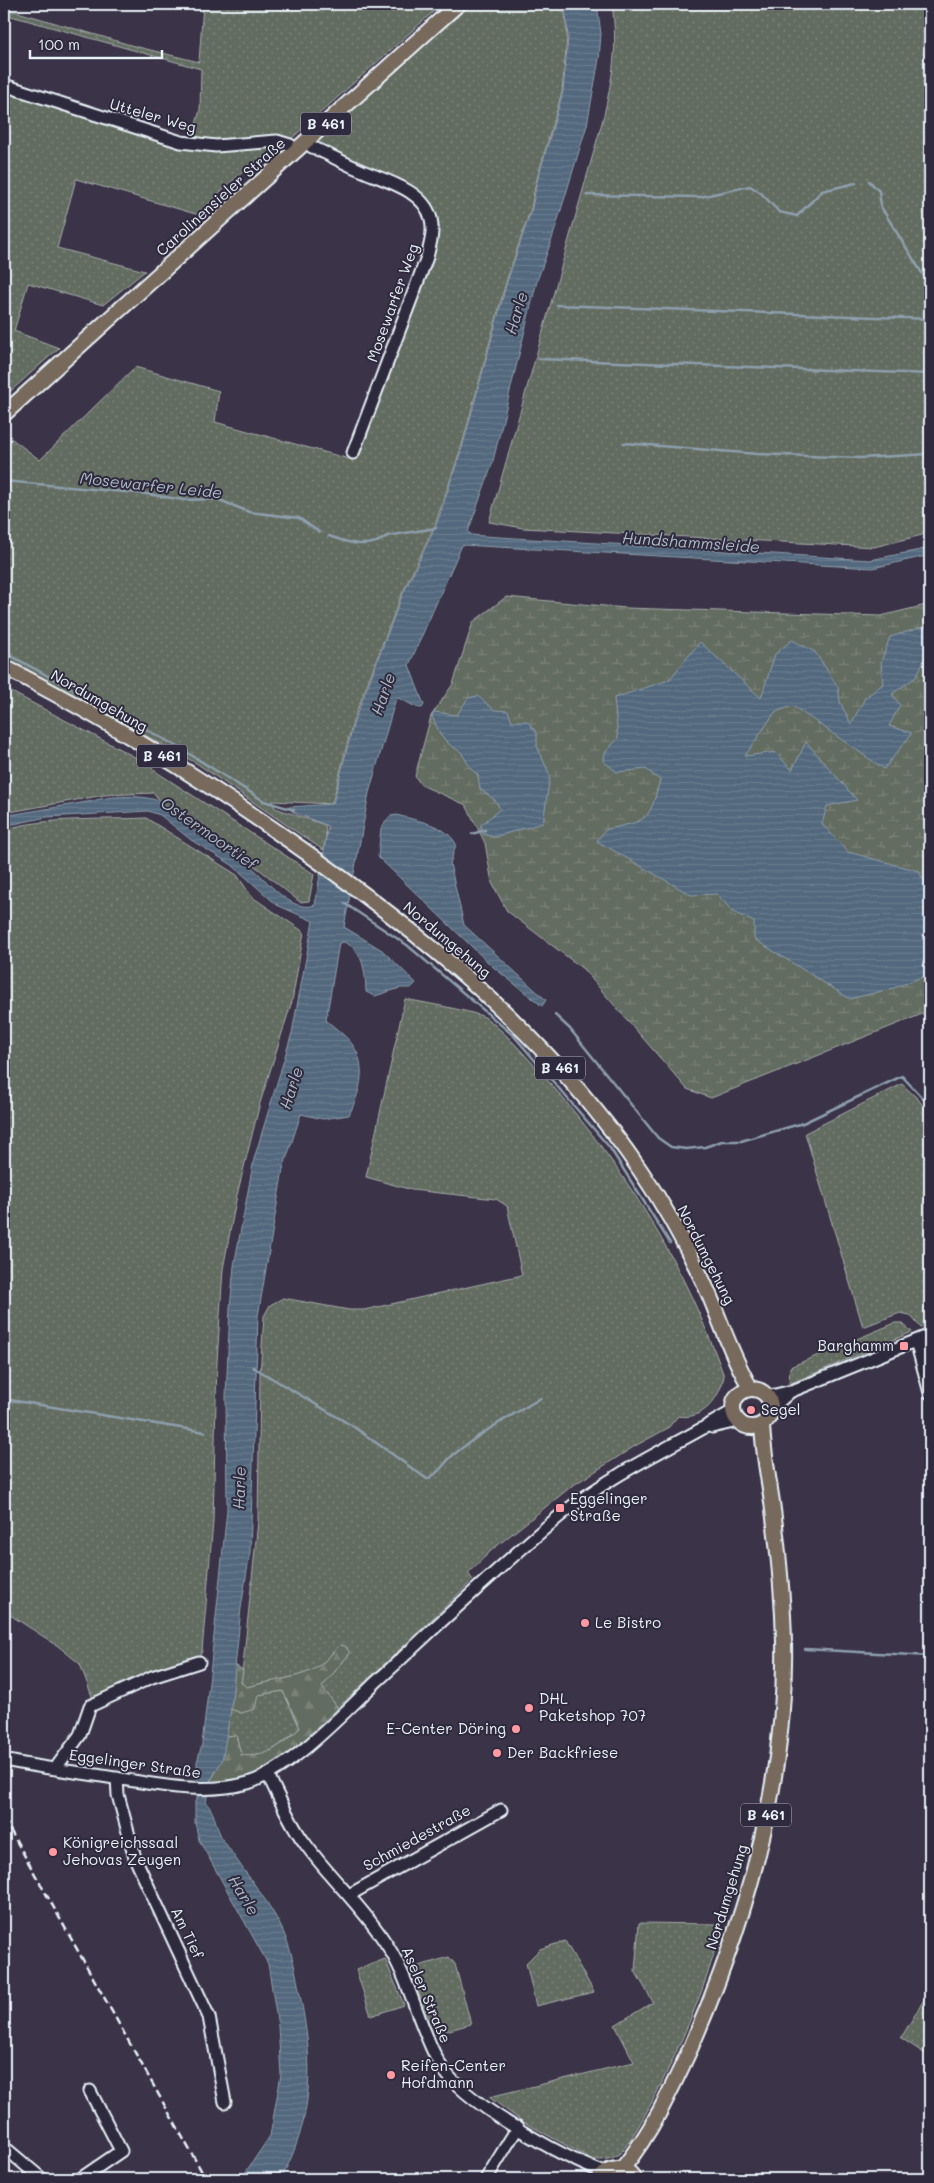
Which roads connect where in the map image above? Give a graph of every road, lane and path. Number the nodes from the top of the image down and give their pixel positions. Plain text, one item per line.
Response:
1 (458, 4) edge
2 (4, 85) edge
3 (307, 141) junction
4 (296, 151) junction
5 (4, 414) edge
6 (353, 453) dead end
7 (4, 667) edge
8 (930, 1335) edge
9 (916, 1341) junction
10 (745, 1392) junction
11 (930, 1393) edge
12 (769, 1403) junction
13 (735, 1416) junction
14 (757, 1426) junction
15 (199, 1662) dead end
16 (4, 1760) edge
17 (55, 1769) junction
18 (268, 1775) junction
19 (117, 1778) junction
20 (501, 1810) dead end
21 (349, 1895) junction
22 (90, 2091) dead end
23 (225, 2102) dead end
24 (518, 2127) junction
25 (4, 2147) edge
26 (630, 2174) edge
27 (600, 2177) edge
28 (42, 2179) edge
29 (80, 2179) edge
30 (486, 2179) edge

1 - 3 main road, Carolinensieler Straße / B 461
2 - 4 street, Utteler Weg
3 - 4 main road, Carolinensieler Straße / B 461
3 - 6 street, Mosewarfer Weg
4 - 5 main road, Carolinensieler Straße / B 461
7 - 10 main road, Nordumgehung / B 461
8 - 9 street
9 - 11 street
9 - 12 street
10 - 12 main road
10 - 13 main road
12 - 14 main road
13 - 14 main road
13 - 18 street, Eggelinger Straße
14 - 26 main road, Nordumgehung / B 461
15 - 17 street
16 - 17 street, Eggelinger Straße
17 - 19 street, Eggelinger Straße
18 - 19 street, Eggelinger Straße
18 - 21 street, Aseler Straße
19 - 23 street, Am Tief
20 - 21 street, Schmiedestraße
21 - 24 street, Aseler Straße
22 - 29 street
24 - 27 street, Aseler Straße
24 - 30 street
25 - 28 street
26 - 27 main road, Nordumgehung

